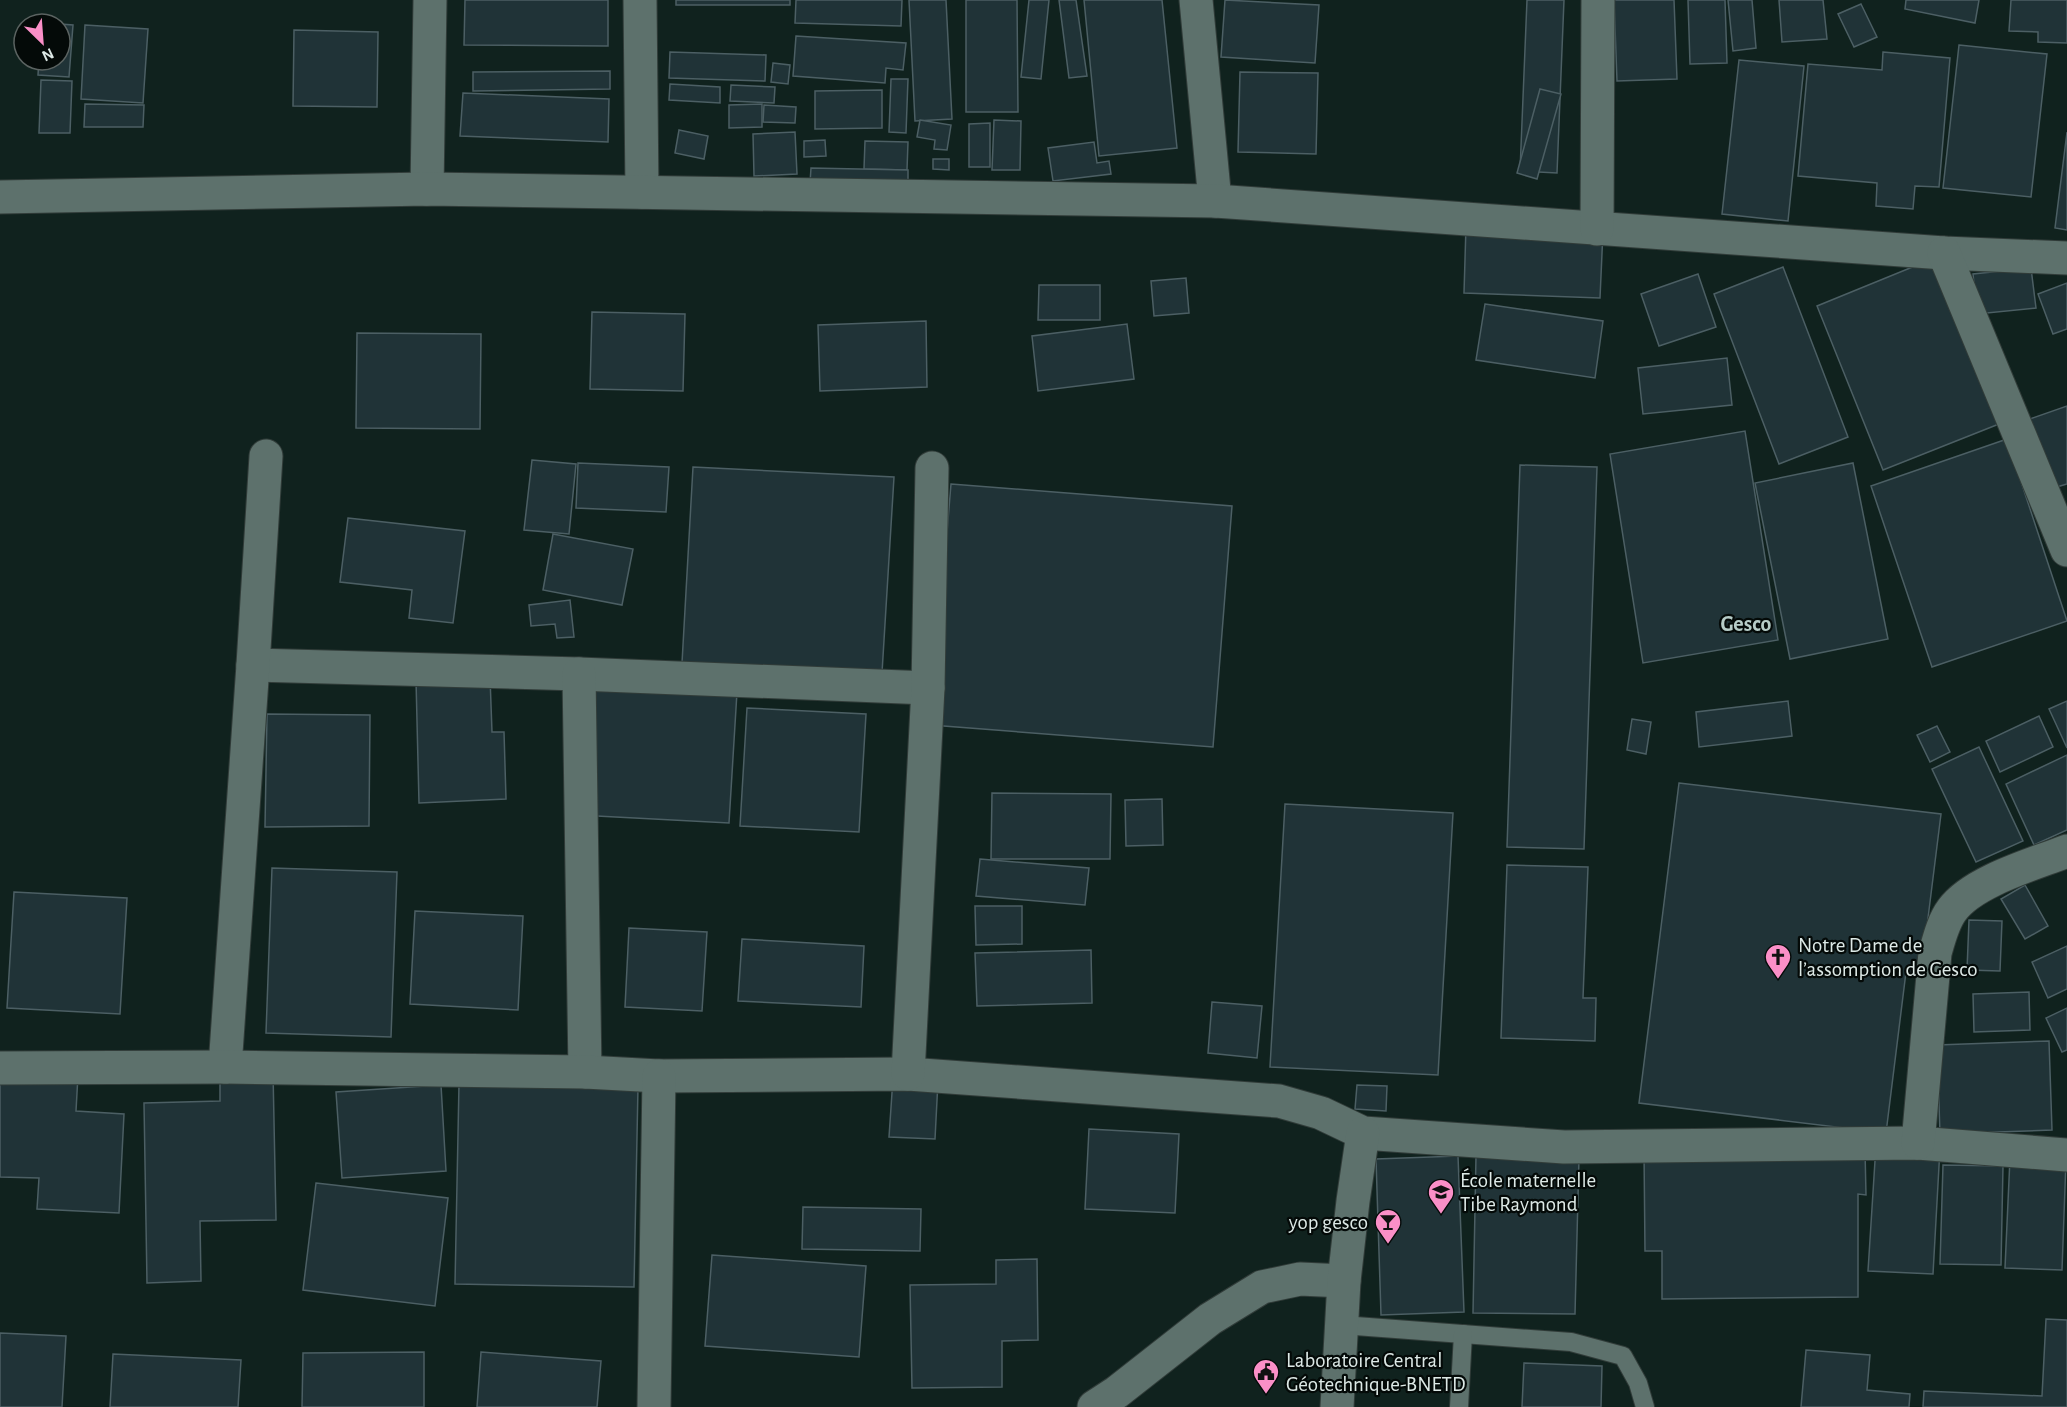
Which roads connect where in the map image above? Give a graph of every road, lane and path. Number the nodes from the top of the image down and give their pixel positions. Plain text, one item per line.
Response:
1 (430, 0) edge
2 (640, 0) edge
3 (1196, 0) edge
4 (1598, 0) edge
5 (427, 189) junction
6 (642, 192) junction
7 (0, 197) edge
8 (1215, 201) junction
9 (1597, 228) junction
10 (1944, 253) junction
11 (2067, 258) edge
12 (266, 456) dead end
13 (932, 468) dead end
14 (2067, 550) edge
15 (254, 665) junction
16 (579, 674) junction
17 (928, 688) junction
18 (2067, 851) edge
19 (225, 1067) junction
20 (0, 1068) edge
21 (585, 1072) junction
22 (908, 1074) junction
23 (659, 1076) junction
24 (1363, 1133) junction
25 (1918, 1143) junction
26 (2067, 1155) edge
27 (1344, 1281) junction
28 (1342, 1325) junction
29 (1463, 1334) junction
30 (654, 1407) edge
31 (1094, 1407) edge
32 (1337, 1407) edge
33 (1459, 1407) edge
34 (1645, 1407) edge

1 - 5 street
2 - 6 street
3 - 8 street
4 - 9 street
5 - 6 street
5 - 7 street
6 - 8 street
8 - 9 street
9 - 10 street
10 - 11 street
10 - 14 street
12 - 15 street
13 - 17 street
15 - 16 street
15 - 19 street
16 - 17 street
16 - 21 street
17 - 22 street
18 - 25 street
19 - 20 street
19 - 21 street
21 - 23 street
22 - 23 street
22 - 24 street
23 - 30 street
24 - 25 street
24 - 27 street
25 - 26 street
27 - 28 street
27 - 31 street
28 - 29 lane
28 - 32 street
29 - 33 lane
29 - 34 lane

